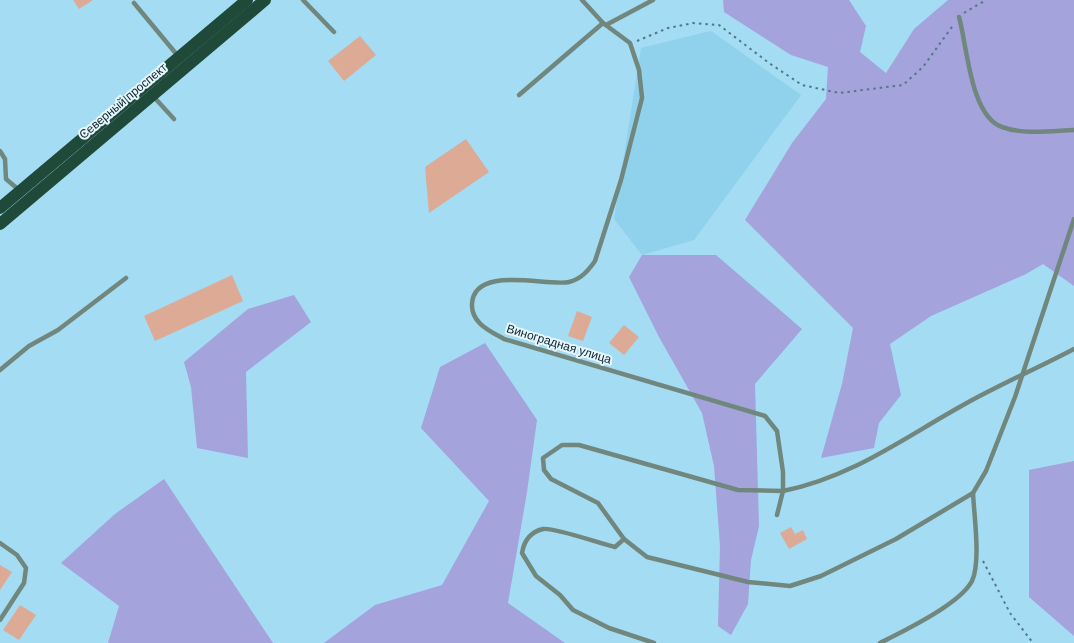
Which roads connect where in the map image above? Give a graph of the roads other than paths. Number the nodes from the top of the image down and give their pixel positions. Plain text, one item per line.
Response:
1 (247, 0) edge
2 (264, 0) edge
3 (303, 0) edge
4 (582, 0) edge
5 (653, 0) edge
6 (134, 3) dead end
7 (959, 17) road end
8 (605, 24) junction
9 (334, 32) dead end
10 (178, 57) junction
11 (152, 95) junction
12 (519, 95) dead end
13 (174, 119) dead end
14 (1074, 130) edge
15 (0, 151) edge
16 (0, 178) edge
17 (6, 179) junction
18 (20, 191) junction
19 (0, 208) edge
20 (1074, 219) edge
21 (0, 224) edge
22 (126, 278) dead end
23 (1074, 348) edge
24 (0, 370) edge
25 (1021, 374) junction
26 (782, 491) junction
27 (973, 493) junction
28 (777, 515) dead end
29 (624, 539) junction
30 (0, 543) edge
31 (0, 620) edge
32 (654, 643) edge
33 (880, 643) edge

1 - 10 main road, Северный проспект
2 - 11 main road, Северный проспект
3 - 9 lane
4 - 8 lane
5 - 8 lane
6 - 10 lane
7 - 14 lane
8 - 12 lane
8 - 26 lane, Виноградная улица
10 - 18 main road, Северный проспект
11 - 13 lane
11 - 21 main road, Северный проспект
15 - 17 lane
16 - 17 lane
17 - 18 lane
18 - 19 main road, Северный проспект
20 - 25 lane
22 - 24 lane
23 - 25 lane
25 - 26 lane
25 - 27 lane
26 - 28 lane, Виноградная улица
26 - 29 lane
27 - 29 lane
27 - 33 lane
29 - 32 lane
30 - 31 lane

